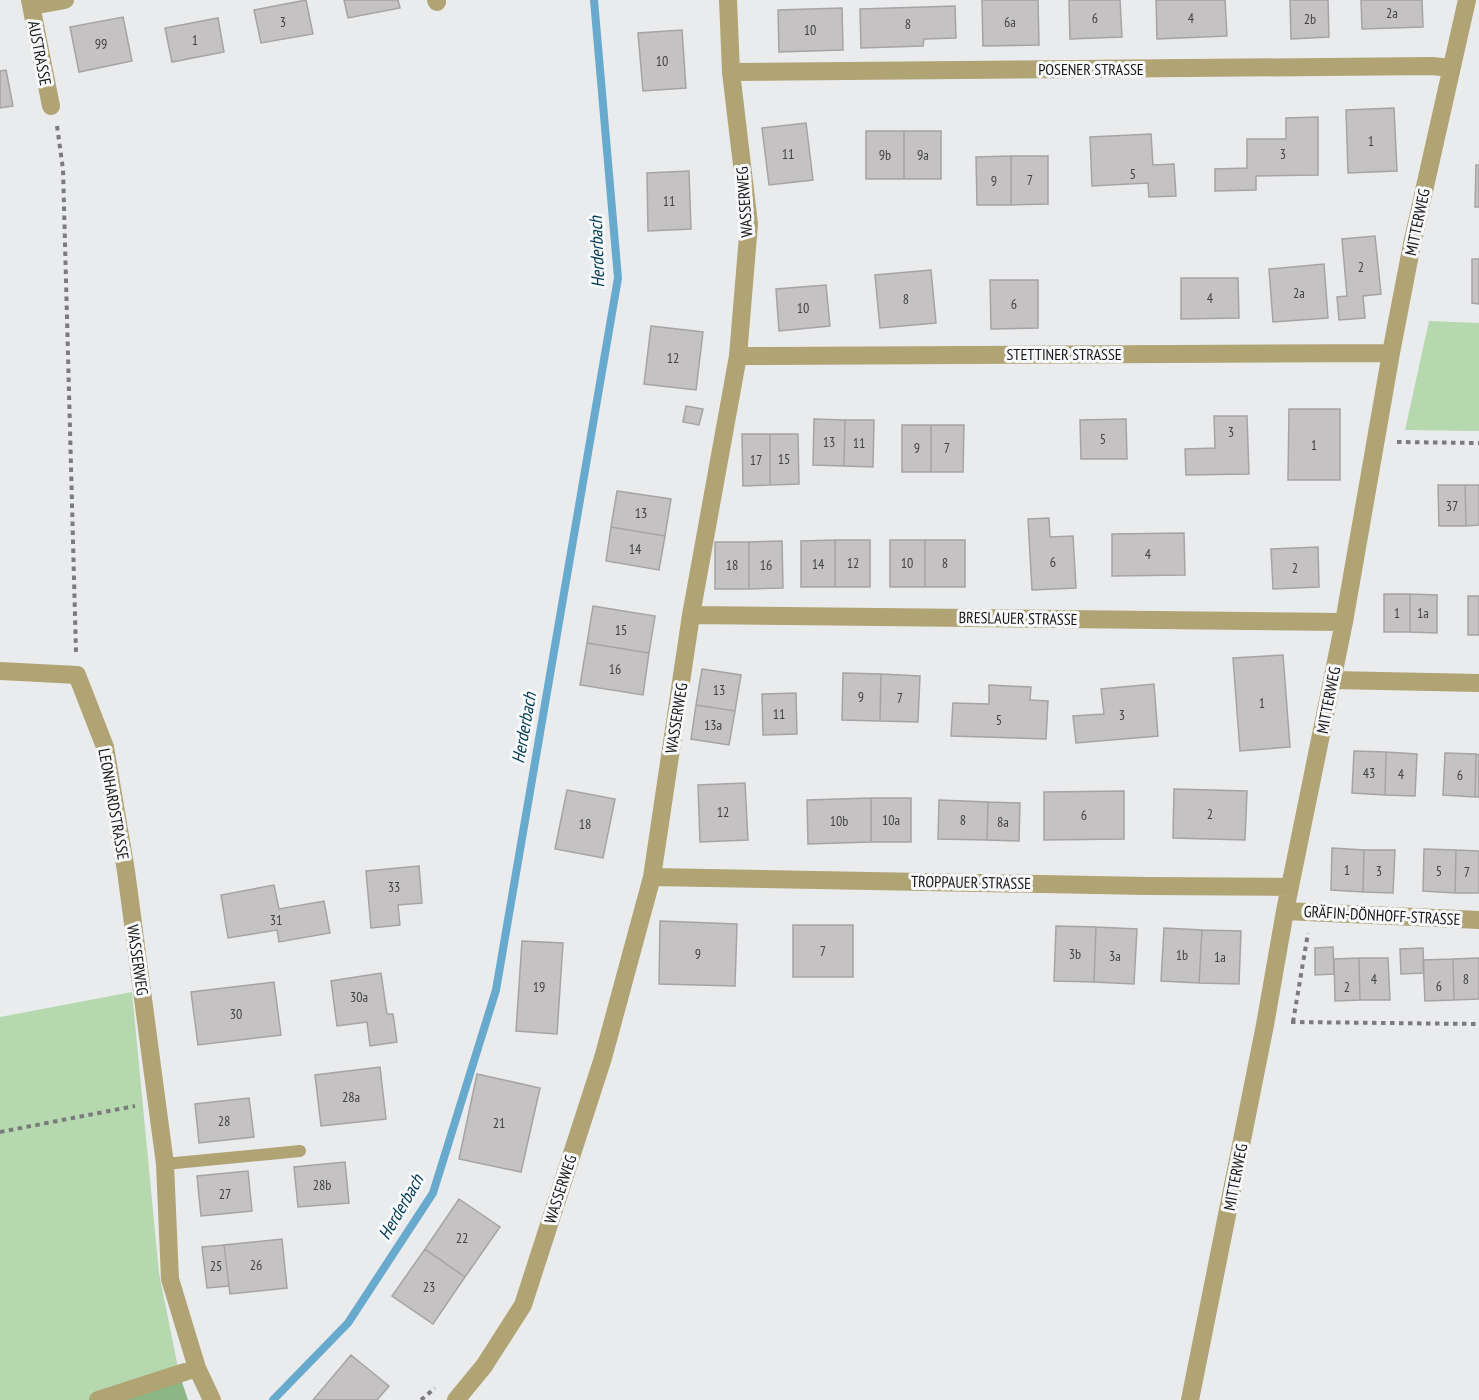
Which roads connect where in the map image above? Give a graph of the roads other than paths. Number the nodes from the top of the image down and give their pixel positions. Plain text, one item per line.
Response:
1 (65, 0) edge
2 (728, 0) edge
3 (1467, 0) edge
4 (31, 3) edge
5 (1451, 68) junction
6 (731, 72) junction
7 (51, 105) road end
8 (1391, 353) junction
9 (738, 356) junction
10 (692, 615) junction
11 (1344, 622) junction
12 (0, 671) edge
13 (1332, 680) junction
14 (1479, 683) edge
15 (126, 871) joint
16 (652, 877) junction
17 (1290, 887) junction
18 (1285, 911) junction
19 (1479, 920) edge
20 (300, 1151) dead end
21 (165, 1164) junction
22 (197, 1368) junction
23 (98, 1400) edge
24 (212, 1400) edge
25 (456, 1400) edge
26 (1190, 1400) edge

1 - 4 street
2 - 6 street, WASSERWEG
3 - 5 street, MITTERWEG
4 - 7 street, AUSTRASSE
5 - 6 street, POSENER STRASSE
5 - 8 street, MITTERWEG
6 - 9 street, WASSERWEG
8 - 9 street, STETTINER STRASSE
8 - 11 street, MITTERWEG
9 - 10 street, WASSERWEG
10 - 11 street, BRESLAUER STRASSE
10 - 16 street, WASSERWEG
11 - 13 street, MITTERWEG
12 - 15 street, LEONHARDSTRASSE
13 - 14 street
13 - 17 street, MITTERWEG
15 - 21 street, WASSERWEG
16 - 17 street, TROPPAUER STRASSE
16 - 25 street, WASSERWEG
17 - 18 street, MITTERWEG
18 - 19 street, GRÄFIN-DÖNHOFF-STRASSE
18 - 26 street, MITTERWEG
20 - 21 lane
21 - 22 street, WASSERWEG
22 - 23 street
22 - 24 street, WASSERWEG

